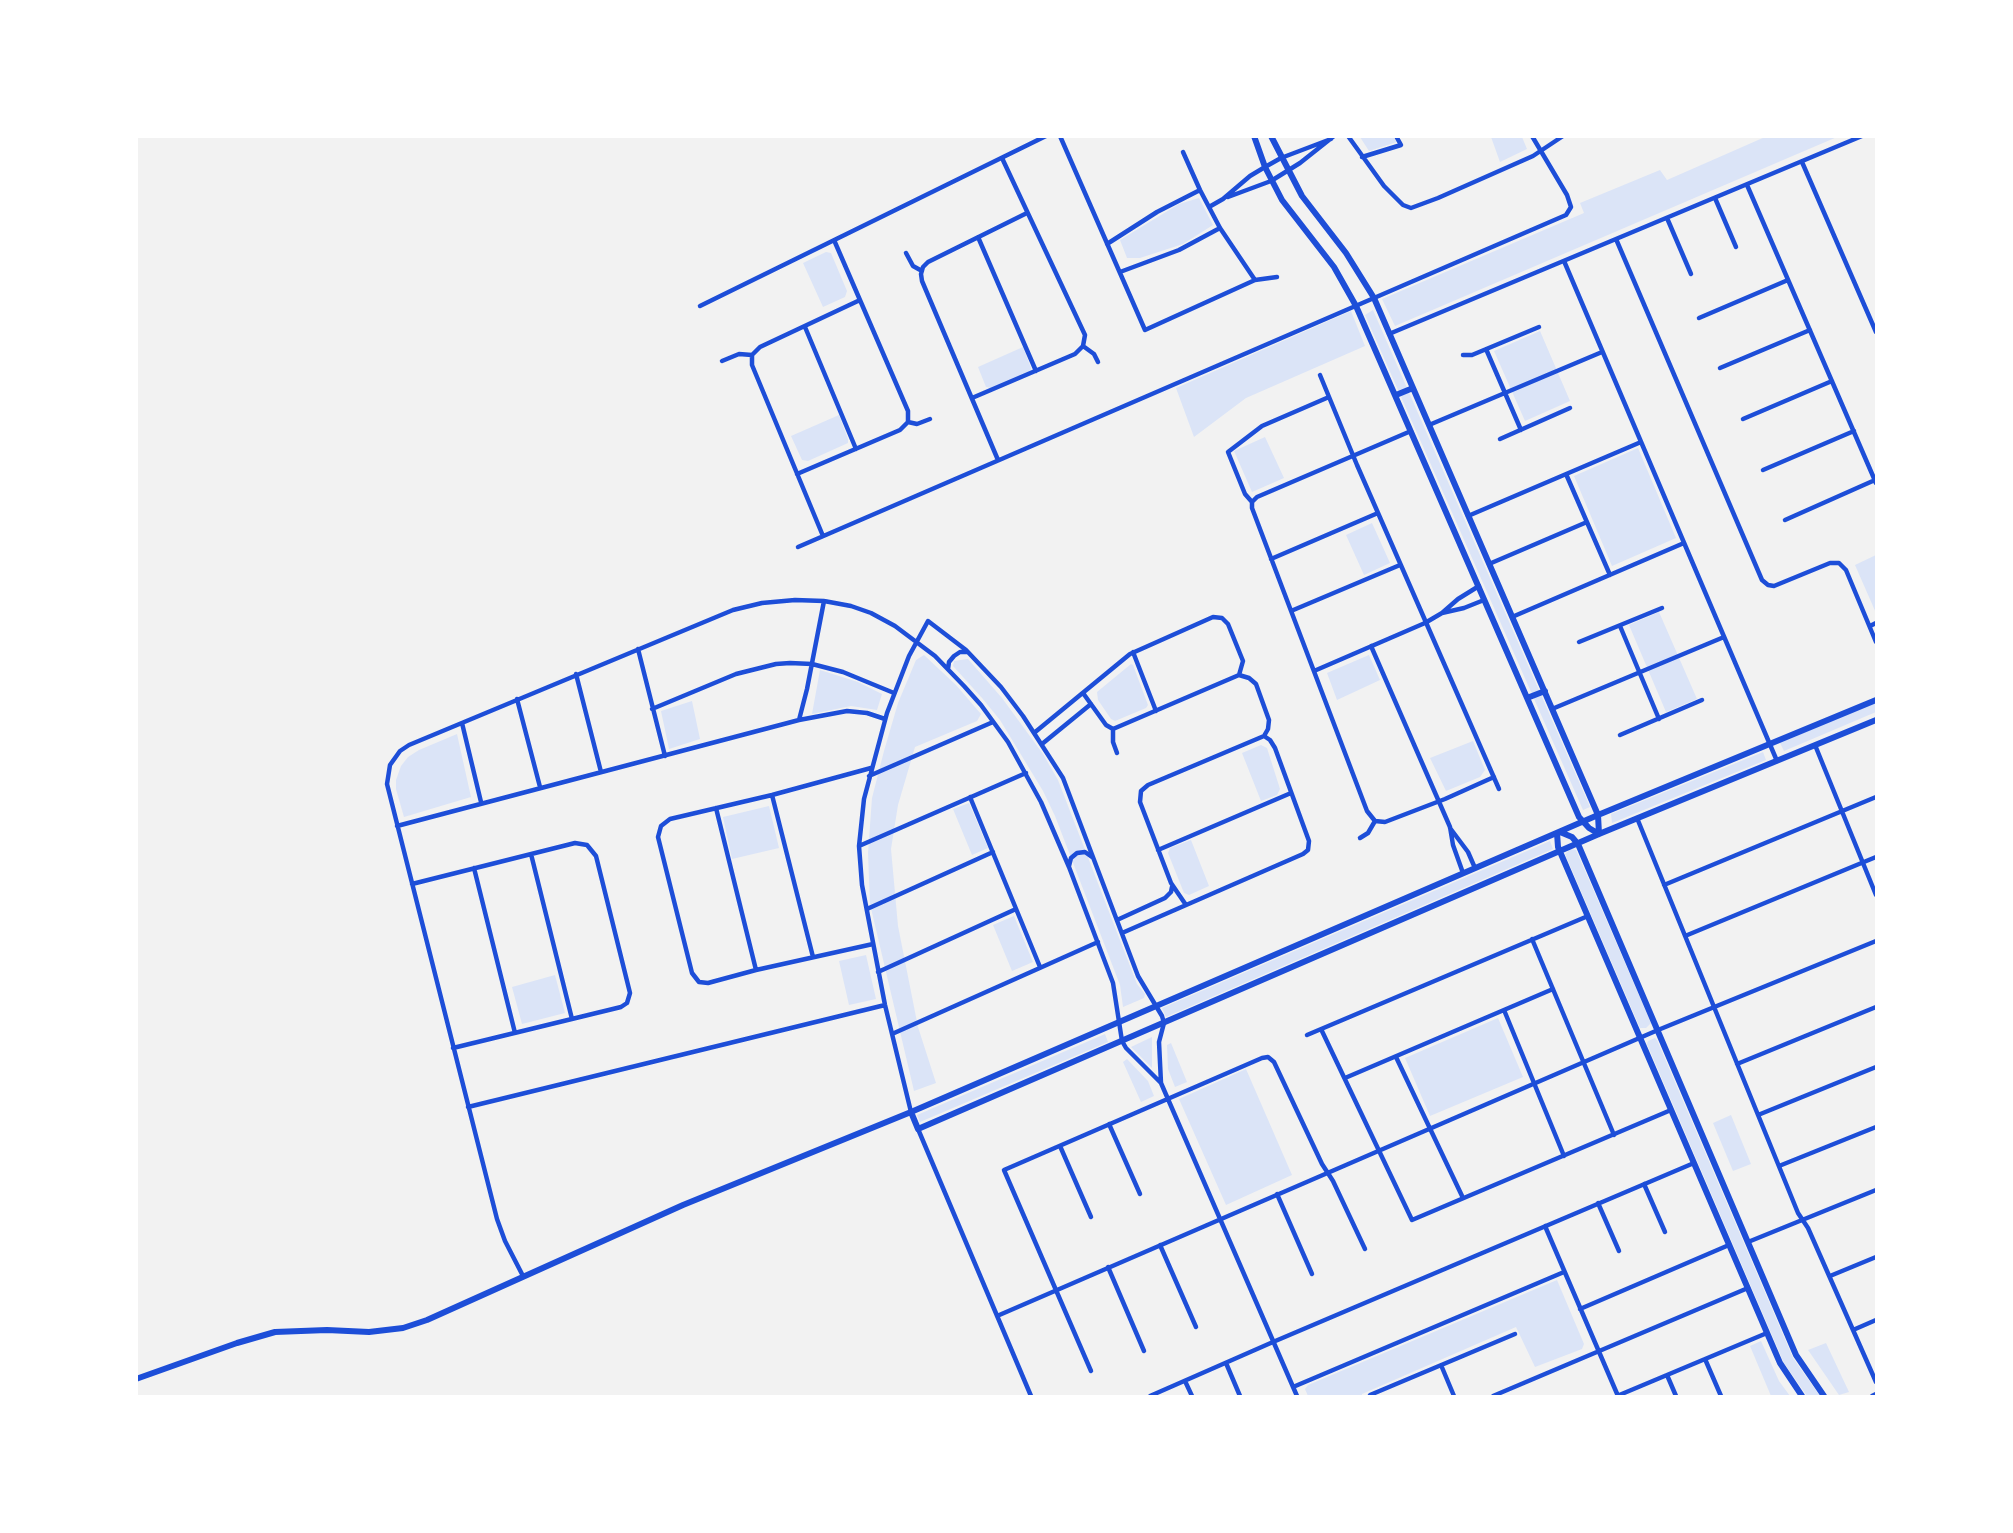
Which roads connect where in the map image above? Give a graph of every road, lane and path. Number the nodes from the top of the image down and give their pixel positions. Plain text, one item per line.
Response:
1 (1045, 136) edge
2 (1060, 136) edge
3 (1254, 136) edge
4 (1271, 136) edge
5 (1348, 136) edge
6 (1396, 136) edge
7 (1532, 136) edge
8 (1563, 136) edge
9 (1862, 136) edge
10 (1332, 138) edge
11 (1541, 151) junction
12 (1183, 152) dead end
13 (1362, 157) junction
14 (1002, 158) junction
15 (1281, 158) junction
16 (1802, 162) junction
17 (1265, 167) junction
18 (1288, 171) junction
19 (1272, 181) junction
20 (1747, 185) junction
21 (1200, 190) junction
22 (1223, 198) junction
23 (1715, 198) junction
24 (1209, 207) junction
25 (1027, 213) junction
26 (1667, 218) junction
27 (1220, 228) junction
28 (978, 237) junction
29 (1616, 239) junction
30 (834, 240) junction
31 (1107, 244) junction
32 (1736, 247) dead end
33 (906, 254) dead end
34 (1564, 261) junction
35 (922, 271) junction
36 (1120, 272) junction
37 (1691, 275) dead end
38 (1277, 277) dead end
39 (1255, 280) junction
40 (1788, 280) junction
41 (1374, 298) junction
42 (860, 300) junction
43 (700, 306) dead end
44 (1356, 306) junction
45 (1699, 318) dead end
46 (804, 327) junction
47 (1539, 327) dead end
48 (1810, 330) junction
49 (1877, 332) edge
50 (1389, 334) junction
51 (1083, 346) junction
52 (1486, 349) junction
53 (1602, 352) junction
54 (752, 355) junction
55 (1463, 355) dead end
56 (722, 361) dead end
57 (1098, 362) dead end
58 (1720, 368) dead end
59 (1036, 371) junction
60 (1320, 375) dead end
61 (1832, 381) junction
62 (1413, 388) junction
63 (1505, 393) junction
64 (1396, 395) junction
65 (1329, 397) junction
66 (972, 398) junction
67 (1570, 408) dead end
68 (930, 419) dead end
69 (1743, 419) dead end
70 (908, 422) junction
71 (1429, 425) junction
72 (1521, 430) junction
73 (1411, 431) junction
74 (1854, 431) junction
75 (1500, 439) dead end
76 (1641, 442) junction
77 (856, 449) junction
78 (1353, 456) junction
79 (998, 460) junction
80 (1763, 470) dead end
81 (797, 474) junction
82 (1566, 474) junction
83 (1876, 482) edge
84 (1252, 502) junction
85 (1378, 513) junction
86 (1468, 516) junction
87 (1785, 520) dead end
88 (1587, 523) junction
89 (823, 536) junction
90 (1684, 543) junction
91 (798, 547) dead end
92 (1271, 559) junction
93 (1489, 564) junction
94 (1400, 565) junction
95 (1610, 575) junction
96 (1479, 586) junction
97 (1485, 600) junction
98 (824, 601) junction
99 (1662, 608) dead end
100 (1291, 611) junction
101 (1442, 613) junction
102 (1512, 617) junction
103 (1425, 623) junction
104 (1877, 623) edge
105 (1619, 626) junction
106 (1870, 626) junction
107 (1724, 637) junction
108 (917, 642) junction
109 (1579, 642) dead end
110 (1877, 642) edge
111 (1371, 646) junction
112 (638, 649) junction
113 (1133, 652) junction
114 (968, 653) junction
115 (812, 664) junction
116 (948, 669) junction
117 (1314, 671) junction
118 (1639, 673) junction
119 (576, 674) junction
120 (1239, 675) junction
121 (1545, 691) junction
122 (894, 693) junction
123 (1083, 693) junction
124 (1527, 698) junction
125 (517, 699) junction
126 (1702, 700) dead end
127 (1877, 700) edge
128 (1091, 704) junction
129 (652, 709) junction
130 (1552, 709) junction
131 (1156, 711) junction
132 (885, 719) junction
133 (1659, 719) junction
134 (799, 720) junction
135 (1877, 720) edge
136 (993, 722) junction
137 (462, 723) junction
138 (1113, 730) junction
139 (1034, 733) junction
140 (1620, 735) dead end
141 (1264, 736) junction
142 (1042, 744) junction
143 (1770, 745) junction
144 (1815, 746) junction
145 (1117, 753) dead end
146 (665, 756) junction
147 (1777, 761) junction
148 (872, 768) junction
149 (601, 772) junction
150 (1026, 773) junction
151 (869, 776) junction
152 (1494, 777) junction
153 (540, 787) junction
154 (1499, 789) dead end
155 (1291, 793) junction
156 (772, 795) junction
157 (970, 797) junction
158 (1877, 797) edge
159 (1438, 800) junction
160 (481, 803) junction
161 (716, 808) junction
162 (1842, 811) junction
163 (1598, 815) junction
164 (1637, 818) junction
165 (1375, 821) junction
166 (1583, 822) junction
167 (397, 825) junction
168 (1450, 827) junction
169 (1558, 833) junction
170 (1599, 834) junction
171 (1360, 838) dead end
172 (1578, 844) junction
173 (859, 846) junction
174 (1158, 849) junction
175 (1560, 851) junction
176 (993, 852) junction
177 (531, 854) junction
178 (1093, 857) junction
179 (1877, 857) edge
180 (1863, 862) junction
181 (1069, 867) junction
182 (474, 868) junction
183 (1475, 868) junction
184 (1463, 873) junction
185 (1171, 883) junction
186 (412, 884) junction
187 (1664, 885) junction
188 (1877, 895) edge
189 (1186, 905) junction
190 (867, 909) junction
191 (1016, 909) junction
192 (1588, 916) junction
193 (1116, 920) junction
194 (1122, 933) junction
195 (1685, 936) junction
196 (1532, 939) junction
197 (1877, 941) edge
198 (1098, 942) junction
199 (873, 944) junction
200 (813, 957) junction
201 (1040, 967) junction
202 (756, 970) junction
203 (878, 972) junction
204 (1553, 989) junction
205 (885, 1005) junction
206 (1157, 1006) junction
207 (1714, 1007) junction
208 (1877, 1007) edge
209 (1504, 1010) junction
210 (572, 1018) junction
211 (1118, 1022) junction
212 (1164, 1023) junction
213 (1321, 1029) junction
214 (1657, 1030) junction
215 (515, 1032) junction
216 (892, 1034) junction
217 (1307, 1035) dead end
218 (1640, 1038) junction
219 (1122, 1041) junction
220 (453, 1048) junction
221 (1396, 1057) junction
222 (1584, 1062) junction
223 (1737, 1064) junction
224 (1877, 1067) edge
225 (1345, 1078) junction
226 (1161, 1083) junction
227 (1534, 1084) junction
228 (1167, 1098) junction
229 (468, 1107) junction
230 (1671, 1110) junction
231 (911, 1112) junction
232 (1758, 1115) junction
233 (1109, 1124) junction
234 (1877, 1126) edge
235 (1430, 1128) junction
236 (918, 1129) junction
237 (1614, 1135) junction
238 (1060, 1146) junction
239 (1379, 1150) junction
240 (1564, 1156) junction
241 (1694, 1163) junction
242 (1779, 1166) junction
243 (1327, 1172) junction
244 (1644, 1184) junction
245 (1877, 1189) edge
246 (1140, 1194) dead end
247 (1276, 1195) junction
248 (1463, 1198) junction
249 (1598, 1203) junction
250 (1091, 1217) dead end
251 (1220, 1219) junction
252 (1803, 1220) junction
253 (1545, 1226) junction
254 (1665, 1232) dead end
255 (1748, 1242) junction
256 (1160, 1245) junction
257 (1729, 1245) junction
258 (1365, 1249) dead end
259 (1619, 1251) dead end
260 (1877, 1257) edge
261 (1108, 1267) junction
262 (1564, 1272) junction
263 (1312, 1274) dead end
264 (523, 1276) junction
265 (1830, 1276) junction
266 (1748, 1288) junction
267 (1056, 1290) junction
268 (1580, 1309) junction
269 (997, 1316) junction
270 (1877, 1320) edge
271 (1196, 1328) dead end
272 (1853, 1329) junction
273 (1767, 1333) junction
274 (1514, 1334) dead end
275 (1273, 1342) junction
276 (1144, 1351) dead end
277 (1598, 1352) junction
278 (1705, 1359) junction
279 (1226, 1363) junction
280 (1441, 1365) junction
281 (1091, 1371) dead end
282 (1667, 1375) junction
283 (136, 1378) edge
284 (1185, 1381) junction
285 (1877, 1382) edge
286 (1293, 1387) junction
287 (1877, 1394) edge
288 (1370, 1395) edge
289 (1031, 1396) edge
290 (1150, 1396) edge
291 (1192, 1396) edge
292 (1240, 1396) edge
293 (1297, 1396) edge
294 (1454, 1396) edge
295 (1493, 1396) edge
296 (1617, 1396) edge
297 (1676, 1396) edge
298 (1721, 1396) edge
299 (1802, 1396) edge
300 (1824, 1396) edge
301 (1872, 1396) edge

1 - 14 street
2 - 31 street
3 - 17 street
4 - 15 street
5 - 13 street
6 - 13 street
7 - 11 street
8 - 11 street
9 - 16 street
10 - 15 street
10 - 18 street
11 - 13 street
11 - 41 street
12 - 21 street
14 - 25 street
14 - 30 street
15 - 17 street
15 - 18 street
16 - 20 street
16 - 49 street
17 - 19 street
17 - 22 street
18 - 19 street
18 - 41 street
19 - 22 street
19 - 44 street
20 - 23 street
20 - 40 street
21 - 24 street
21 - 31 street
22 - 24 street
23 - 26 street
23 - 32 street
24 - 27 street
25 - 28 street
25 - 51 street
26 - 29 street
26 - 37 street
27 - 36 street
27 - 39 street
28 - 35 street
28 - 59 street
29 - 34 street
29 - 106 street
30 - 42 street
30 - 43 street
31 - 36 street
33 - 35 street
34 - 50 street
34 - 53 street
35 - 66 street
36 - 39 street
38 - 39 street
40 - 45 street
40 - 48 street
41 - 44 street
41 - 50 street
42 - 46 street
42 - 70 street
44 - 64 street
44 - 79 street
46 - 54 street
46 - 77 street
47 - 52 street
48 - 58 street
48 - 61 street
50 - 62 street
51 - 57 street
51 - 59 street
52 - 55 street
52 - 63 street
53 - 63 street
53 - 76 street
54 - 56 street
54 - 81 street
59 - 66 street
60 - 65 street
61 - 69 street
61 - 74 street
62 - 64 street
62 - 71 street
63 - 71 street
63 - 72 street
64 - 73 street
65 - 78 street
65 - 84 street
66 - 79 street
67 - 72 street
68 - 70 street
70 - 77 street
71 - 86 street
72 - 75 street
73 - 78 street
73 - 96 street
74 - 80 street
74 - 83 street
76 - 82 street
76 - 90 street
77 - 81 street
78 - 84 street
78 - 85 street
79 - 89 street
81 - 89 street
82 - 86 street
82 - 88 street
83 - 87 street
84 - 92 street
85 - 92 street
85 - 94 street
86 - 93 street
88 - 93 street
88 - 95 street
89 - 91 street
90 - 95 street
90 - 107 street
92 - 100 street
93 - 102 street
94 - 100 street
94 - 103 street
95 - 102 street
96 - 97 street
96 - 101 street
97 - 101 street
97 - 124 street
98 - 108 street
98 - 112 street
98 - 115 street
99 - 105 street
100 - 117 street
101 - 103 street
102 - 121 street
103 - 111 street
103 - 152 street
104 - 106 street
105 - 109 street
105 - 118 street
106 - 110 street
107 - 118 street
107 - 143 street
108 - 114 street
108 - 116 street
108 - 122 street
111 - 117 street
111 - 159 street
112 - 119 street
112 - 129 street
113 - 120 street
113 - 123 street
113 - 131 street
114 - 116 street
114 - 139 street
115 - 122 street
115 - 129 street
115 - 134 street
116 - 136 street
117 - 165 street
118 - 130 street
118 - 133 street
119 - 125 street
119 - 149 street
120 - 131 street
120 - 141 street
121 - 124 street
121 - 130 street
122 - 132 street
123 - 128 street
123 - 139 street
124 - 166 street
125 - 137 street
125 - 153 street
126 - 133 street
127 - 143 street
128 - 138 street
128 - 142 street
129 - 146 street
130 - 163 street
131 - 138 street
132 - 134 street
132 - 148 street
133 - 140 street
134 - 146 street
135 - 144 street
136 - 150 street
136 - 151 street
137 - 160 street
137 - 167 street
138 - 145 street
139 - 142 street
141 - 155 street
141 - 174 street
142 - 178 street
143 - 147 street
143 - 163 street
144 - 147 street
144 - 162 street
146 - 149 street
147 - 164 street
148 - 151 street
148 - 156 street
149 - 153 street
150 - 157 street
150 - 181 street
151 - 173 street
152 - 154 street
152 - 159 street
153 - 160 street
155 - 174 street
155 - 189 street
156 - 161 street
156 - 200 street
157 - 173 street
157 - 176 street
158 - 162 street
159 - 165 street
159 - 168 street
160 - 167 street
161 - 202 street
161 - 202 street
162 - 180 street
162 - 187 street
163 - 166 street
163 - 170 street
164 - 170 street
164 - 187 street
165 - 171 street
166 - 169 street
166 - 170 street
167 - 186 street
168 - 183 street
168 - 184 street
169 - 172 street
169 - 175 street
169 - 183 street
170 - 172 street
172 - 175 street
172 - 214 street
173 - 190 street
174 - 185 street
175 - 192 street
175 - 212 street
176 - 190 street
176 - 191 street
177 - 182 street
177 - 210 street
177 - 210 street
178 - 181 street
178 - 193 street
179 - 180 street
180 - 188 street
180 - 195 street
181 - 198 street
182 - 186 street
182 - 215 street
183 - 184 street
184 - 206 street
185 - 189 street
185 - 193 street
186 - 220 street
187 - 195 street
189 - 194 street
190 - 199 street
191 - 201 street
191 - 203 street
192 - 196 street
192 - 218 street
193 - 194 street
194 - 206 street
195 - 207 street
196 - 204 street
196 - 213 street
197 - 207 street
198 - 201 street
198 - 211 street
199 - 200 street
199 - 203 street
200 - 202 street
201 - 216 street
203 - 205 street
204 - 209 street
204 - 222 street
205 - 216 street
205 - 229 street
206 - 211 street
206 - 212 street
207 - 214 street
207 - 223 street
208 - 223 street
209 - 221 street
209 - 227 street
210 - 215 street
211 - 219 street
211 - 231 street
212 - 219 street
212 - 226 street
213 - 217 street
213 - 225 street
214 - 218 street
214 - 255 street
215 - 220 street
216 - 231 street
218 - 222 street
218 - 230 street
219 - 226 street
219 - 236 street
220 - 229 street
221 - 225 street
221 - 235 street
222 - 227 street
222 - 237 street
223 - 232 street
224 - 232 street
225 - 239 street
226 - 228 street
227 - 235 street
227 - 240 street
228 - 233 street
228 - 243 street
228 - 251 street
229 - 264 street
230 - 237 street
230 - 241 street
231 - 236 street
231 - 264 street
232 - 242 street
233 - 238 street
233 - 246 street
234 - 242 street
235 - 239 street
235 - 248 street
236 - 269 street
237 - 240 street
238 - 250 street
238 - 267 street
239 - 243 street
239 - 248 street
240 - 248 street
241 - 244 street
241 - 257 street
242 - 252 street
243 - 247 street
243 - 258 street
244 - 249 street
244 - 254 street
245 - 252 street
247 - 251 street
247 - 263 street
249 - 253 street
249 - 259 street
251 - 256 street
251 - 275 street
252 - 255 street
252 - 265 street
253 - 262 street
253 - 275 street
255 - 300 street
256 - 261 street
256 - 271 street
257 - 266 street
257 - 268 street
260 - 265 street
261 - 267 street
261 - 276 street
262 - 268 street
262 - 286 street
264 - 283 street
265 - 272 street
266 - 273 street
266 - 277 street
267 - 269 street
267 - 281 street
268 - 277 street
269 - 289 street
270 - 272 street
272 - 285 street
273 - 278 street
273 - 299 street
274 - 280 street
275 - 279 street
275 - 286 street
277 - 295 street
277 - 296 street
278 - 282 street
278 - 298 street
279 - 284 street
279 - 292 street
280 - 288 street
280 - 294 street
282 - 296 street
282 - 297 street
284 - 290 street
284 - 291 street
286 - 293 street
287 - 301 street

